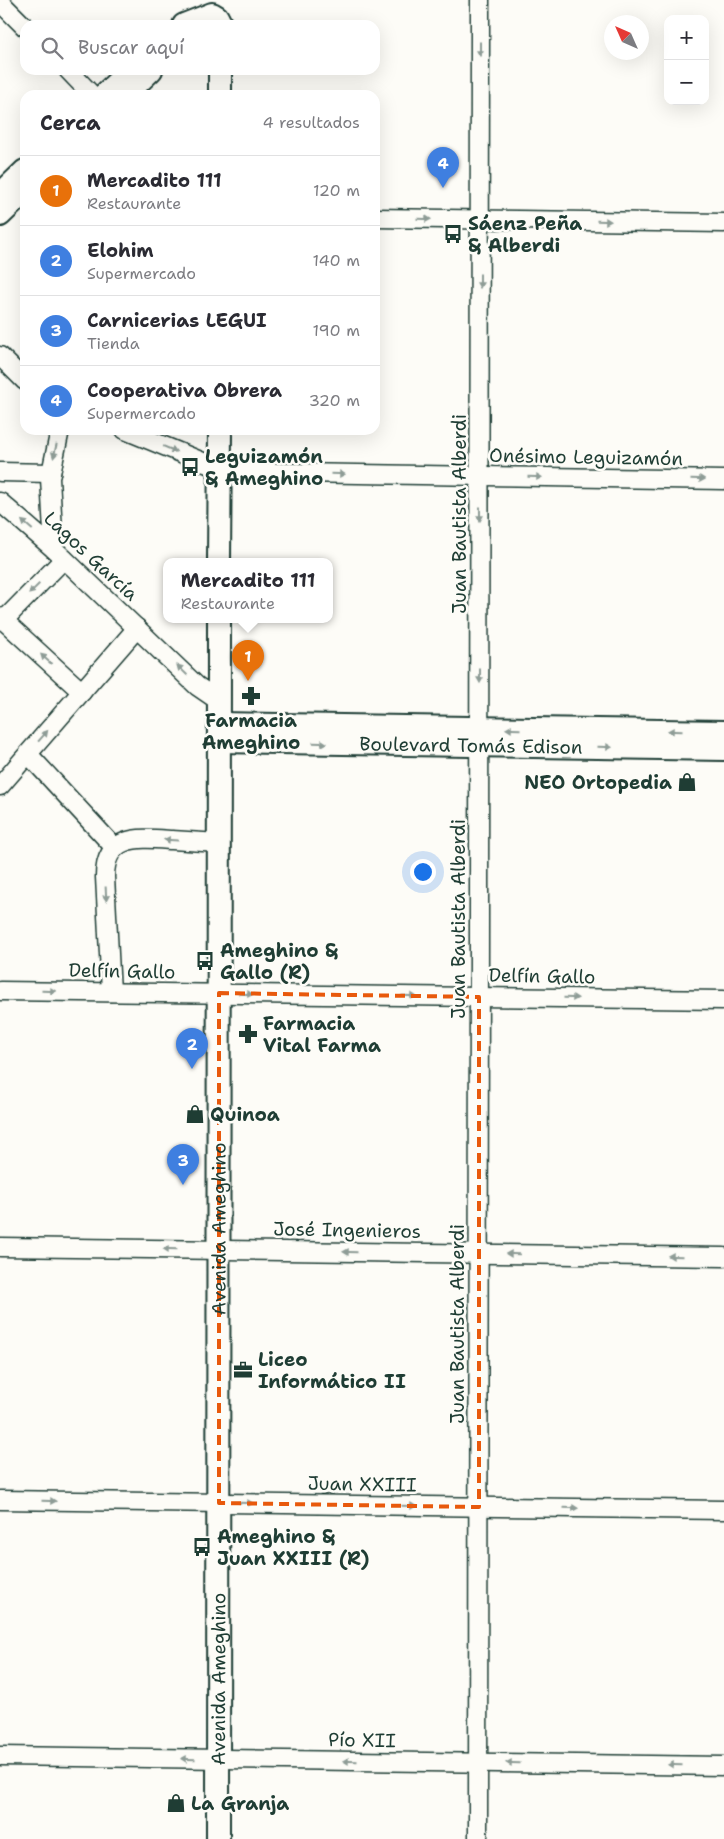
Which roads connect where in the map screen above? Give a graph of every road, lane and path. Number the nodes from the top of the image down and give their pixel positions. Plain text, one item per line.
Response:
1 (480, 0) edge
2 (0, 2) edge
3 (213, 13) edge
4 (192, 20) edge
5 (196, 20) edge
6 (20, 22) edge
7 (73, 75) edge
8 (125, 75) edge
9 (146, 75) edge
10 (220, 75) edge
11 (87, 90) edge
12 (109, 90) edge
13 (130, 90) edge
14 (220, 90) edge
15 (20, 182) edge
16 (17, 196) edge
17 (0, 215) edge
18 (380, 218) edge
19 (480, 219) junction
20 (724, 223) edge
21 (0, 356) edge
22 (20, 376) edge
23 (59, 435) edge
24 (137, 435) edge
25 (220, 435) edge
26 (220, 469) junction
27 (0, 472) edge
28 (51, 473) junction
29 (480, 476) junction
30 (724, 480) edge
31 (0, 502) edge
32 (59, 554) junction
33 (219, 558) edge
34 (2, 618) edge
35 (219, 623) edge
36 (137, 628) junction
37 (82, 692) junction
38 (219, 701) junction
39 (724, 732) edge
40 (219, 733) junction
41 (480, 736) junction
42 (724, 749) edge
43 (28, 754) junction
44 (0, 786) edge
45 (219, 843) junction
46 (115, 848) junction
47 (0, 991) edge
48 (111, 992) junction
49 (219, 993) junction
50 (479, 996) junction
51 (724, 1000) edge
52 (0, 1247) edge
53 (219, 1250) junction
54 (479, 1253) junction
55 (724, 1257) edge
56 (0, 1500) edge
57 (219, 1503) junction
58 (479, 1507) junction
59 (724, 1510) edge
60 (0, 1756) edge
61 (218, 1759) junction
62 (478, 1763) junction
63 (724, 1766) edge
64 (218, 1839) edge
65 (478, 1839) edge

1 -> 19 street, Juan Bautista Alberdi
2 - 6 street
3 - 4 main road
3 - 5 main road
7 - 11 street
8 - 12 main road
9 - 13 main road
10 - 14 main road
15 - 16 main road
16 - 17 main road
18 -> 19 street
19 -> 20 street
19 -> 29 street, Juan Bautista Alberdi
21 - 22 street
23 -> 28 street
24 -> 26 street, Onésimo Leguizamón
25 - 26 main road
26 -> 29 street, Onésimo Leguizamón
26 - 33 main road
27 - 28 street
28 - 32 street
29 -> 30 street, Onésimo Leguizamón
29 -> 41 street, Juan Bautista Alberdi
32 -> 31 street, Lagos García
32 -> 34 street
32 - 36 street, Lagos García
37 -> 34 street
35 - 38 main road, Avenida Ameghino
36 - 37 street
38 -> 36 street, Lagos García
43 -> 37 street
38 - 40 main road, Avenida Ameghino
39 -> 41 main road, Boulevard Tomás Edison
40 - 41 main road, Boulevard Tomás Edison
40 - 45 main road, Avenida Ameghino
41 -> 42 main road, Boulevard Tomás Edison
41 - 50 street, Juan Bautista Alberdi
43 - 44 street
43 - 46 street
45 -> 46 street
45 - 49 main road, Avenida Ameghino
46 -> 48 street
47 -> 48 street, Delfín Gallo
48 - 49 street, Delfín Gallo
49 -> 50 street, Delfín Gallo
49 - 53 main road, Avenida Ameghino
50 -> 51 street, Delfín Gallo
50 - 54 street, Juan Bautista Alberdi
53 -> 52 street, José Ingenieros
54 -> 53 street, José Ingenieros
53 - 57 main road, Avenida Ameghino
55 -> 54 street, José Ingenieros
54 - 58 street, Juan Bautista Alberdi
56 -> 57 street, Juan XXIII
57 -> 58 street, Juan XXIII
57 - 61 main road, Avenida Ameghino
58 -> 59 street, Juan XXIII
58 - 62 street, Juan Bautista Alberdi
61 -> 60 street, Pío XII
62 -> 61 street, Pío XII
61 - 64 main road, Avenida Ameghino
63 -> 62 street, Pío XII
62 - 65 street, Juan Bautista Alberdi

